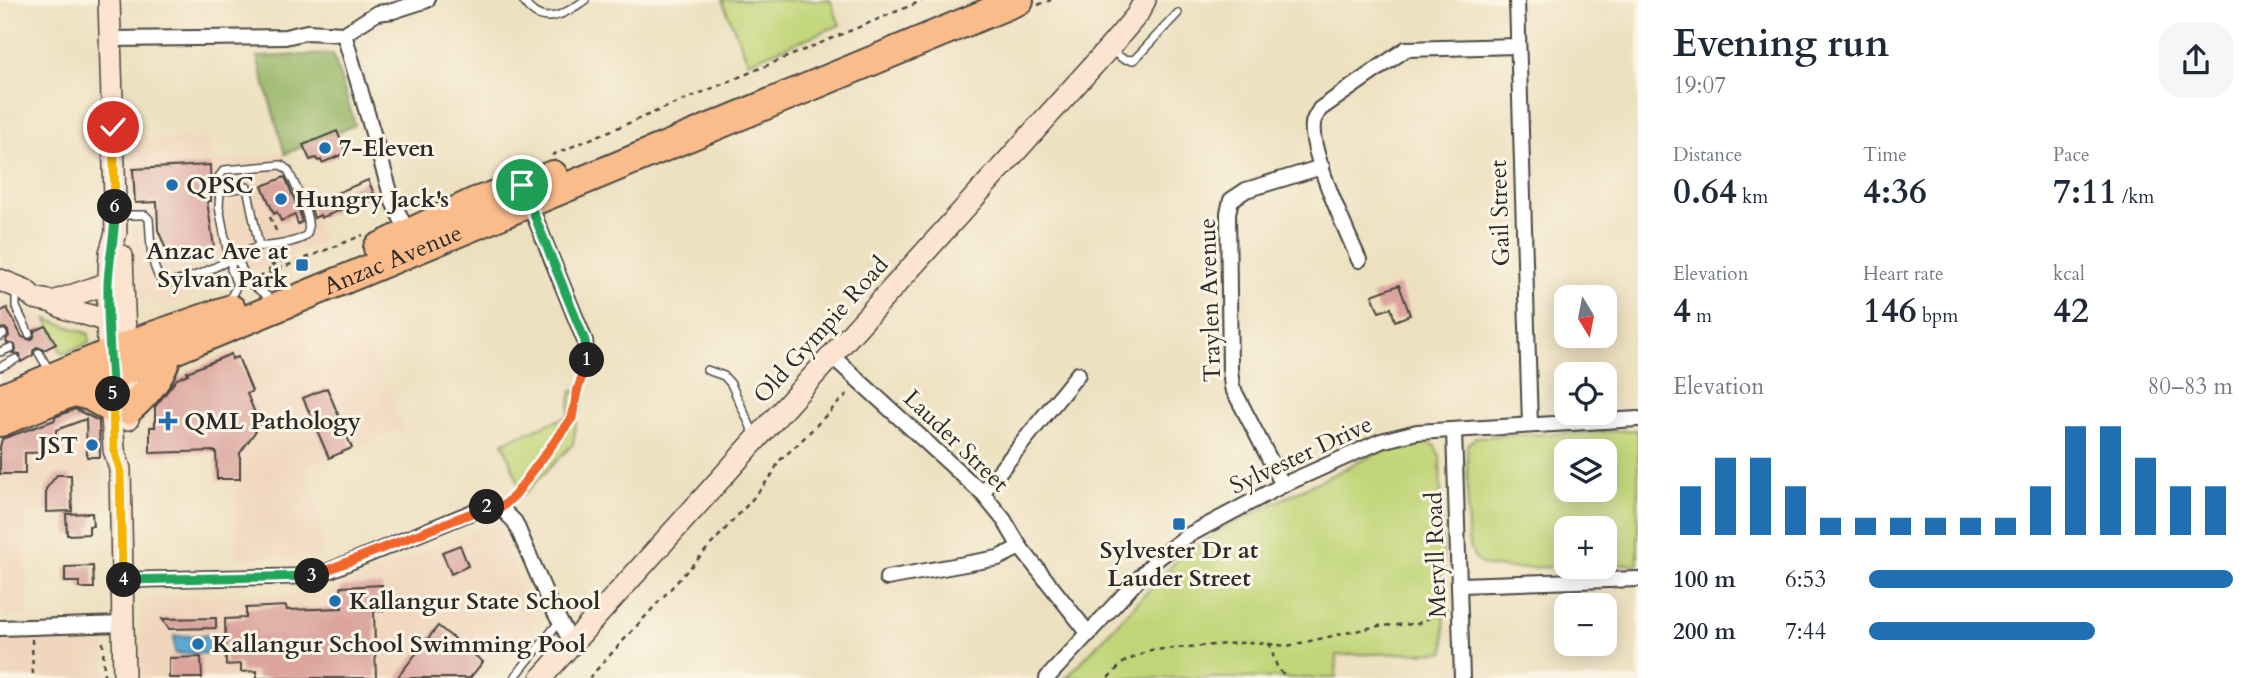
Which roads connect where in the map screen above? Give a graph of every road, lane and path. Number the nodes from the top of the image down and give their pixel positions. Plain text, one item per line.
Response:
1 (109, 0) edge
2 (427, 0) edge
3 (523, 0) edge
4 (585, 0) edge
5 (972, 0) edge
6 (1019, 0) edge
7 (1159, 0) edge
8 (1517, 0) edge
9 (1141, 7) edge
10 (1178, 13) dead end
11 (344, 34) junction
12 (110, 39) junction
13 (1518, 46) junction
14 (1108, 48) junction
15 (866, 52) junction
16 (1322, 167) junction
17 (220, 191) junction
18 (525, 194) junction
19 (116, 224) junction
20 (413, 241) junction
21 (259, 246) junction
22 (232, 258) junction
23 (1359, 260) dead end
24 (116, 275) junction
25 (14, 296) edge
26 (267, 296) junction
27 (53, 302) junction
28 (223, 311) junction
29 (107, 322) junction
30 (29, 334) dead end
31 (10, 348) dead end
32 (0, 352) edge
33 (39, 353) dead end
34 (167, 354) junction
35 (833, 356) junction
36 (16, 359) dead end
37 (118, 362) junction
38 (587, 364) joint
39 (0, 367) edge
40 (707, 370) dead end
41 (1079, 374) dead end
42 (860, 381) junction
43 (64, 384) junction
44 (847, 393) junction
45 (853, 395) dead end
46 (0, 399) edge
47 (121, 410) junction
48 (1638, 419) edge
49 (0, 422) edge
50 (1530, 425) junction
51 (1454, 430) junction
52 (757, 440) junction
53 (1283, 485) junction
54 (982, 493) junction
55 (501, 508) junction
56 (1020, 547) junction
57 (887, 578) dead end
58 (1638, 579) edge
59 (122, 580) junction
60 (1460, 585) junction
61 (1460, 602) junction
62 (559, 622) junction
63 (123, 624) junction
64 (0, 628) edge
65 (1088, 634) junction
66 (43, 639) dead end
67 (103, 642) dead end
68 (572, 643) junction
69 (1269, 643) junction
70 (33, 678) edge
71 (104, 678) edge
72 (124, 678) edge
73 (514, 678) edge
74 (541, 678) edge
75 (589, 678) edge
76 (1047, 678) edge
77 (1108, 678) edge
78 (1286, 678) edge
79 (1462, 678) edge

1 - 12 street
2 - 11 street
3 - 4 lane
5 - 15 highway, Anzac Avenue
6 - 15 highway, Anzac Avenue
7 - 9 street, Old Gympie Road
8 - 13 street, Gail Street
9 - 14 street, Old Gympie Road
10 - 14 lane
11 - 12 street
11 - 20 street
12 - 19 street
13 - 16 street
13 - 50 street, Gail Street
14 - 35 street, Old Gympie Road
15 - 18 highway, Anzac Avenue
16 - 23 street
16 - 53 street, Traylen Avenue
17 - 21 lane
17 - 21 lane
17 - 22 lane
18 - 20 highway, Anzac Avenue
18 - 38 street
19 - 22 lane
19 - 24 street
20 - 26 highway, Anzac Avenue
20 - 34 highway, Anzac Avenue
21 - 22 lane
22 - 26 lane
22 - 28 lane
24 - 25 street
24 - 27 street
24 - 29 street
24 - 37 street
25 - 27 street
25 - 30 lane
26 - 28 highway, Anzac Avenue
27 - 29 street
28 - 37 highway, Anzac Avenue
29 - 37 street
31 - 32 lane
33 - 43 lane
34 - 37 highway, Anzac Avenue
34 - 47 highway
35 - 42 street, Lauder Street
35 - 52 street, Old Gympie Road
36 - 39 lane
37 - 43 highway, Anzac Avenue
37 - 47 street
38 - 55 path
40 - 52 lane
41 - 54 street
42 - 44 path
42 - 54 street, Lauder Street
43 - 46 highway, Anzac Avenue
43 - 47 highway
43 - 49 highway, Anzac Avenue
44 - 45 path
44 - 75 path
47 - 59 street
48 - 50 street, Sylvester Drive
50 - 51 street, Sylvester Drive
51 - 53 street, Sylvester Drive
51 - 60 street, Meryll Road
52 - 68 street, Old Gympie Road
53 - 65 street, Sylvester Drive
54 - 56 street, Lauder Street
55 - 59 street
55 - 62 street
56 - 57 street
56 - 65 street, Lauder Street
58 - 60 street
59 - 63 street
60 - 61 street, Meryll Road
61 - 69 path
61 - 79 street, Meryll Road
62 - 68 street
62 - 73 lane
63 - 64 street
63 - 72 street
65 - 76 street, Sylvester Drive
66 - 70 path
67 - 71 path
68 - 74 street, Old Gympie Road
69 - 77 path
69 - 78 path

